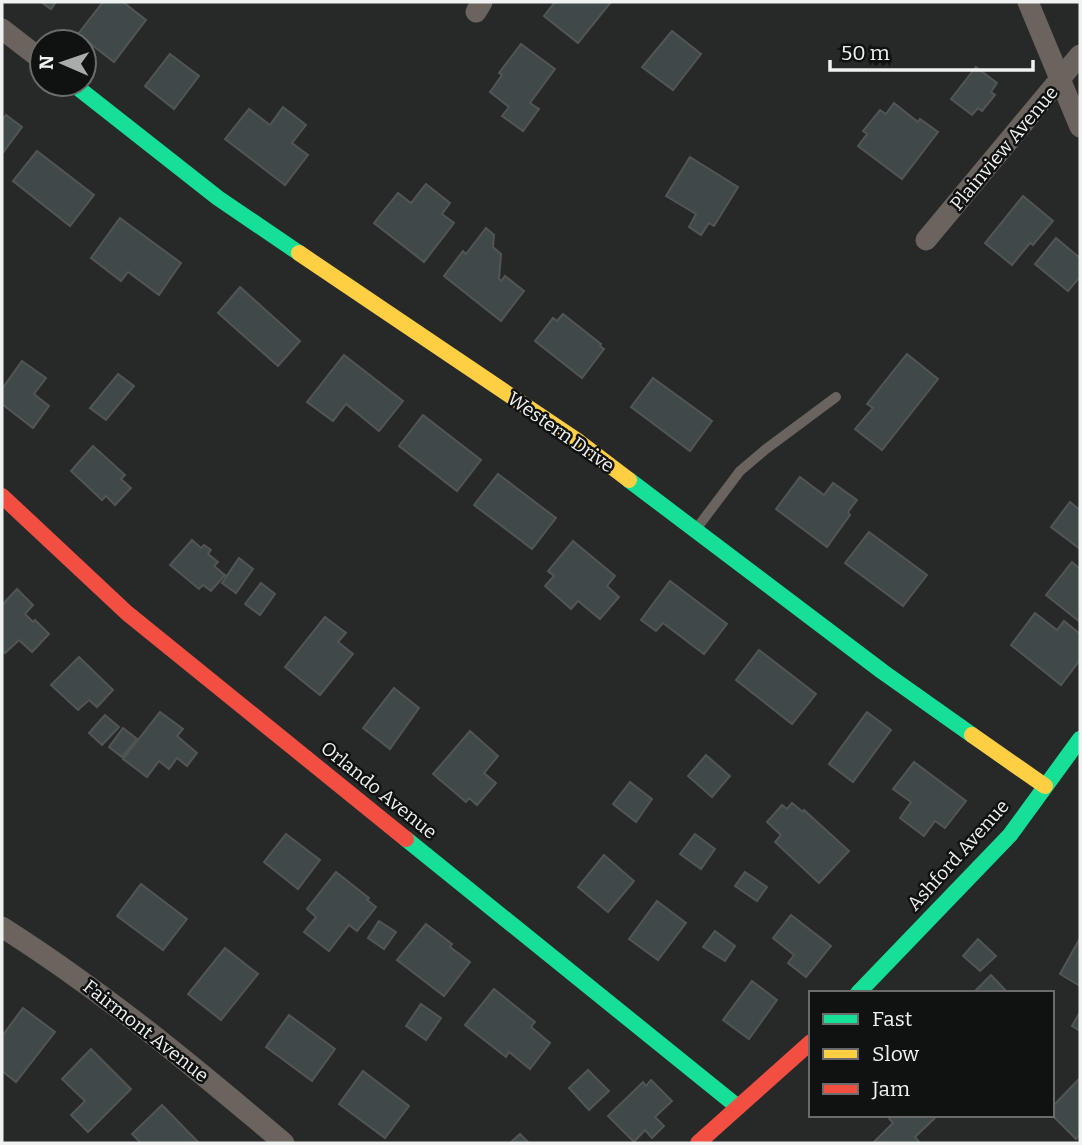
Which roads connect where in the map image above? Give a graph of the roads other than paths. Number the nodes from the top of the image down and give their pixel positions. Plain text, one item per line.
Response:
1 (1028, 2) edge
2 (2, 29) edge
3 (28, 49) edge
4 (1080, 55) edge
5 (1060, 82) junction
6 (91, 98) edge
7 (1080, 127) edge
8 (926, 240) dead end
9 (836, 397) dead end
10 (2, 496) edge
11 (695, 530) junction
12 (1080, 739) edge
13 (1045, 786) junction
14 (2, 927) edge
15 (860, 991) edge
16 (809, 1044) edge
17 (738, 1107) junction
18 (284, 1143) edge
19 (698, 1143) edge

1 - 5 street
2 - 3 street
4 - 5 street, Plainview Avenue
5 - 7 street
5 - 8 street, Plainview Avenue
6 - 11 street, Western Drive
9 - 11 lane
10 - 17 street, Orlando Avenue
11 - 13 street, Western Drive
12 - 13 street, Ashford Avenue
13 - 15 street, Ashford Avenue
14 - 18 street, Fairmont Avenue
16 - 17 street
17 - 19 street

